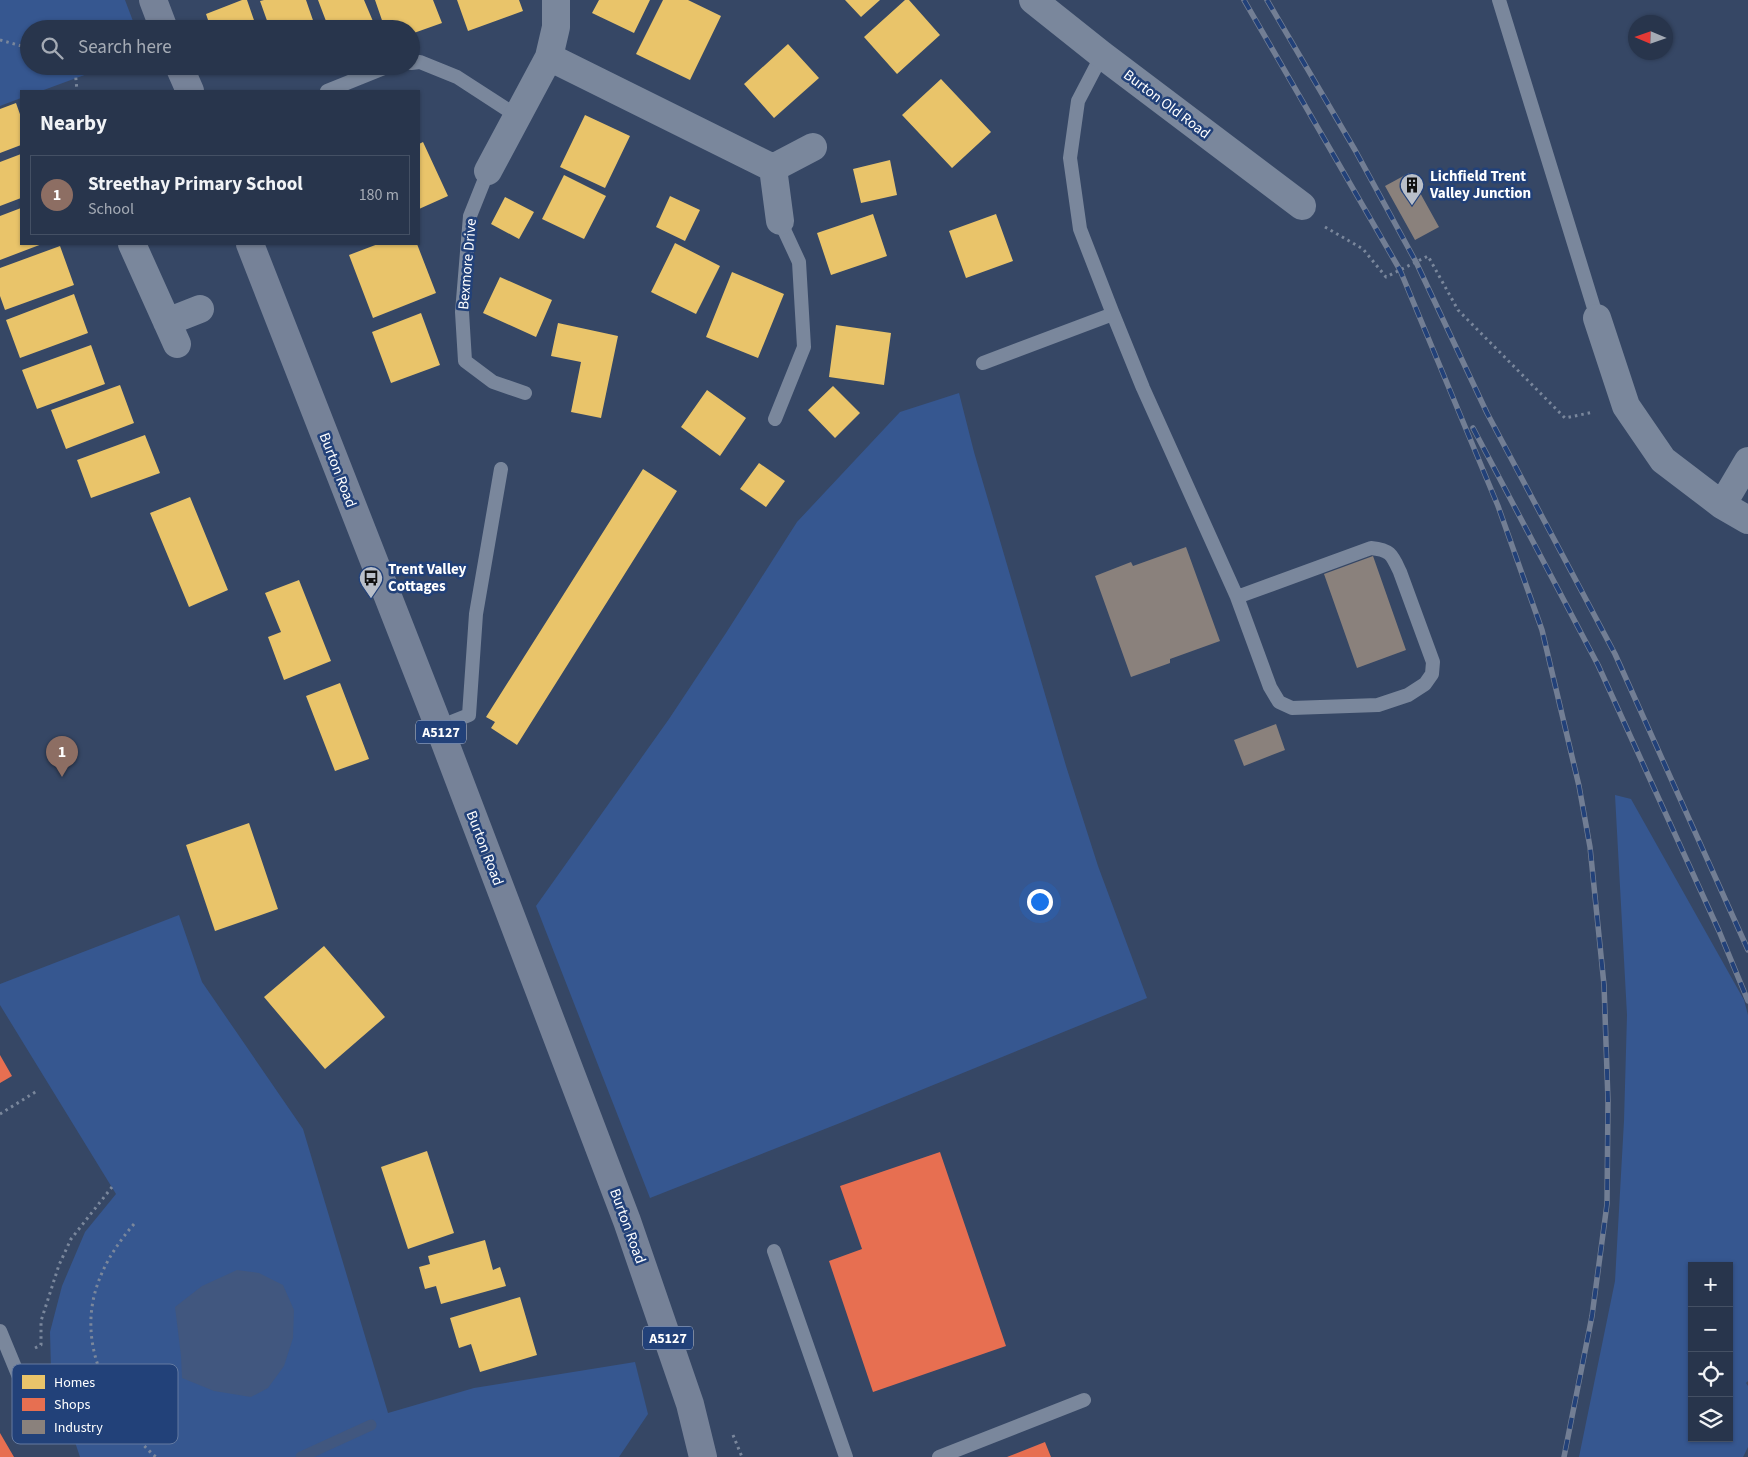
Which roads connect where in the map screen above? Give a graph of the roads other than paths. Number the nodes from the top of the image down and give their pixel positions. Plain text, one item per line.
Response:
1 (152, 0) edge
2 (556, 0) edge
3 (1033, 0) edge
4 (1499, 0) edge
5 (160, 20) edge
6 (1102, 55) junction
7 (549, 57) junction
8 (420, 62) edge
9 (183, 75) edge
10 (367, 75) edge
11 (190, 90) edge
12 (329, 90) edge
13 (517, 116) junction
14 (813, 147) dead end
15 (773, 168) junction
16 (488, 171) joint
17 (1302, 206) road end
18 (780, 221) joint
19 (132, 245) edge
20 (250, 245) edge
21 (200, 309) dead end
22 (1114, 314) junction
23 (1597, 318) joint
24 (984, 363) dead end
25 (525, 392) dead end
26 (775, 419) dead end
27 (1748, 461) edge
28 (501, 469) dead end
29 (1722, 505) junction
30 (1748, 520) edge
31 (1237, 597) junction
32 (439, 727) junction
33 (774, 1250) dead end
34 (0, 1330) edge
35 (13, 1364) edge
36 (1084, 1400) dead end
37 (703, 1457) edge
38 (845, 1457) edge
39 (939, 1457) edge

1 - 5 highway
2 - 7 street, Bexmore Drive
3 - 6 street, Burton Old Road
4 - 23 lane
6 - 17 street, Burton Old Road
6 - 22 lane
7 - 13 street, Bexmore Drive
7 - 15 street
8 - 13 lane
9 - 11 highway
10 - 12 lane
13 - 16 street, Bexmore Drive
14 - 15 street
15 - 18 street
16 - 25 lane, Bexmore Drive
18 - 26 lane
19 - 21 street
20 - 32 highway, Burton Road / A5127
22 - 24 lane
22 - 31 lane
23 - 29 street
27 - 29 street
28 - 32 lane
29 - 30 street
31 - 31 lane
32 - 37 highway, Burton Road / A5127
33 - 38 lane
34 - 35 lane
36 - 39 lane

